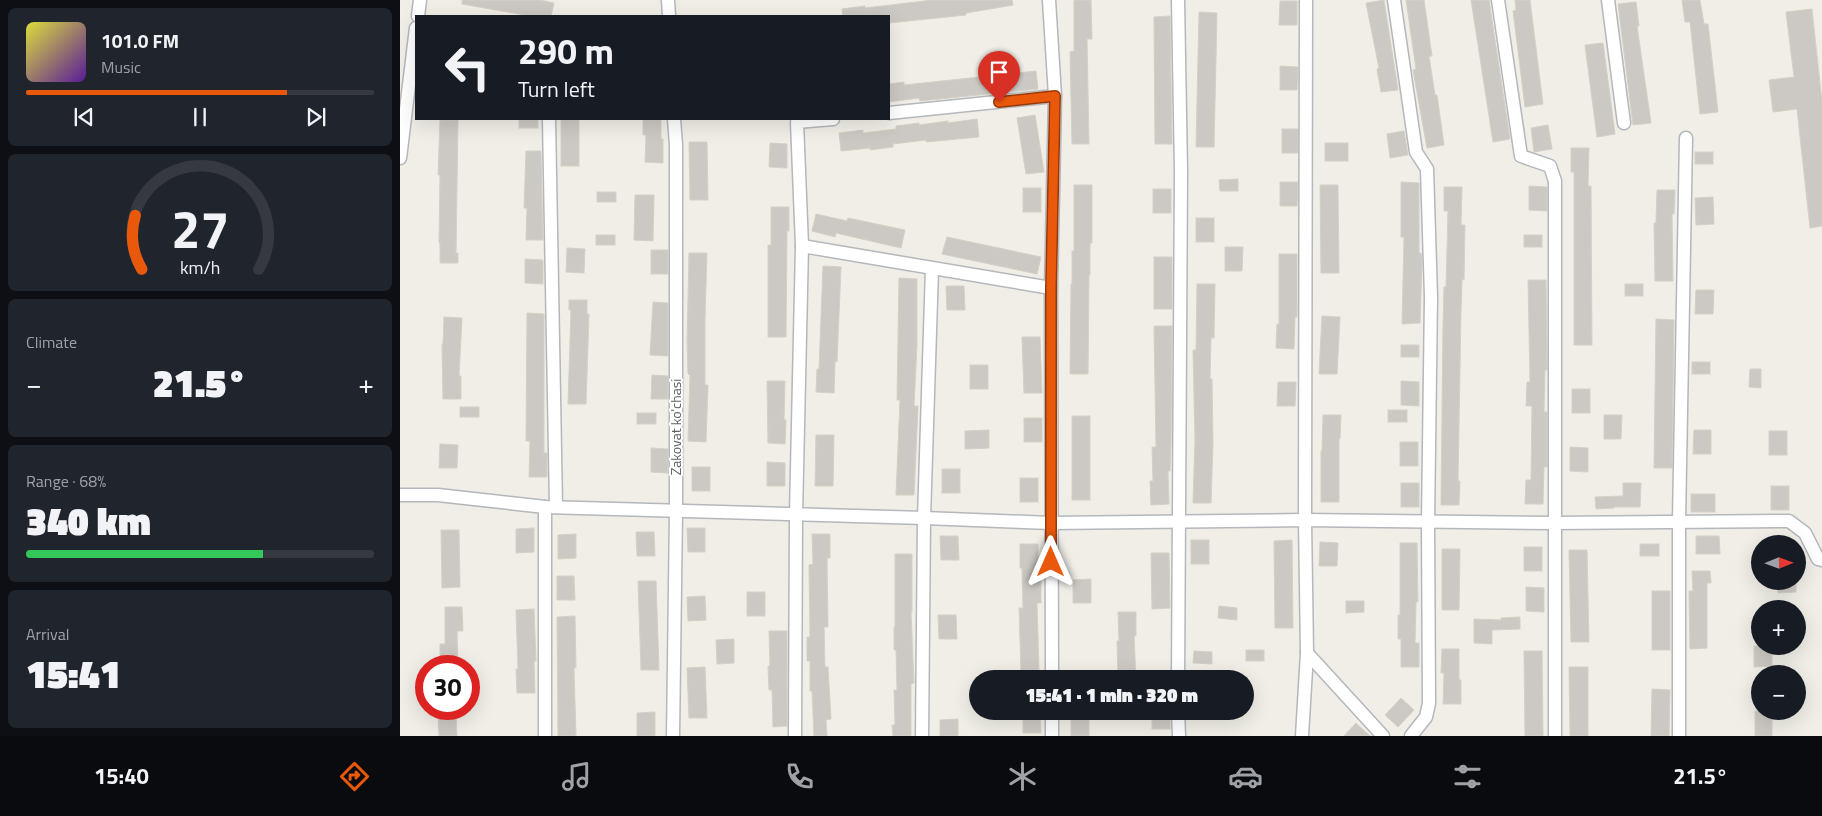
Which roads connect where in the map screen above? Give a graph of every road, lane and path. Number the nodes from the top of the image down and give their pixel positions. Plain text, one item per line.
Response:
1 (420, 0) edge
2 (668, 0) edge
3 (1049, 0) edge
4 (1178, 0) edge
5 (1306, 0) edge
6 (1394, 0) edge
7 (1498, 0) edge
8 (1608, 0) edge
9 (418, 15) edge
10 (669, 15) edge
11 (415, 36) edge
12 (1055, 96) junction
13 (890, 113) edge
14 (549, 120) edge
15 (674, 120) edge
16 (821, 120) edge
17 (1624, 123) dead end
18 (1686, 138) dead end
19 (400, 158) edge
20 (802, 246) junction
21 (932, 268) junction
22 (1051, 288) junction
23 (400, 495) edge
24 (550, 507) junction
25 (676, 511) junction
26 (796, 515) junction
27 (924, 518) junction
28 (1305, 520) junction
29 (1679, 521) junction
30 (1178, 522) junction
31 (1428, 522) junction
32 (1051, 523) junction
33 (1556, 523) junction
34 (1822, 560) edge
35 (1307, 653) junction
36 (1052, 670) edge
37 (1178, 670) edge
38 (1052, 720) edge
39 (1178, 720) edge
40 (545, 736) edge
41 (673, 736) edge
42 (795, 736) edge
43 (922, 736) edge
44 (1052, 736) edge
45 (1178, 736) edge
46 (1302, 736) edge
47 (1383, 736) edge
48 (1411, 736) edge
49 (1555, 736) edge
50 (1679, 736) edge

1 - 9 street
2 - 10 street
3 - 12 street
4 - 30 street
5 - 28 street
6 - 31 street
7 - 33 street
8 - 17 street
11 - 19 street
12 - 13 street
12 - 22 street
14 - 24 street
15 - 25 street, Zakovat ko'chasi
16 - 20 street
18 - 29 street
20 - 21 street
20 - 26 street
21 - 22 street
21 - 27 street
22 - 32 street
23 - 24 street
24 - 25 street
24 - 40 street
25 - 26 street
25 - 41 street, Zakovat ko'chasi
26 - 27 street
26 - 42 street
27 - 32 street
27 - 43 street
28 - 30 street
28 - 31 street
28 - 35 street
29 - 33 street
29 - 34 street
29 - 50 street
30 - 32 street
30 - 37 street
31 - 33 street
31 - 48 street
32 - 36 street
33 - 49 street
35 - 46 street
35 - 47 street
38 - 44 street
39 - 45 street

